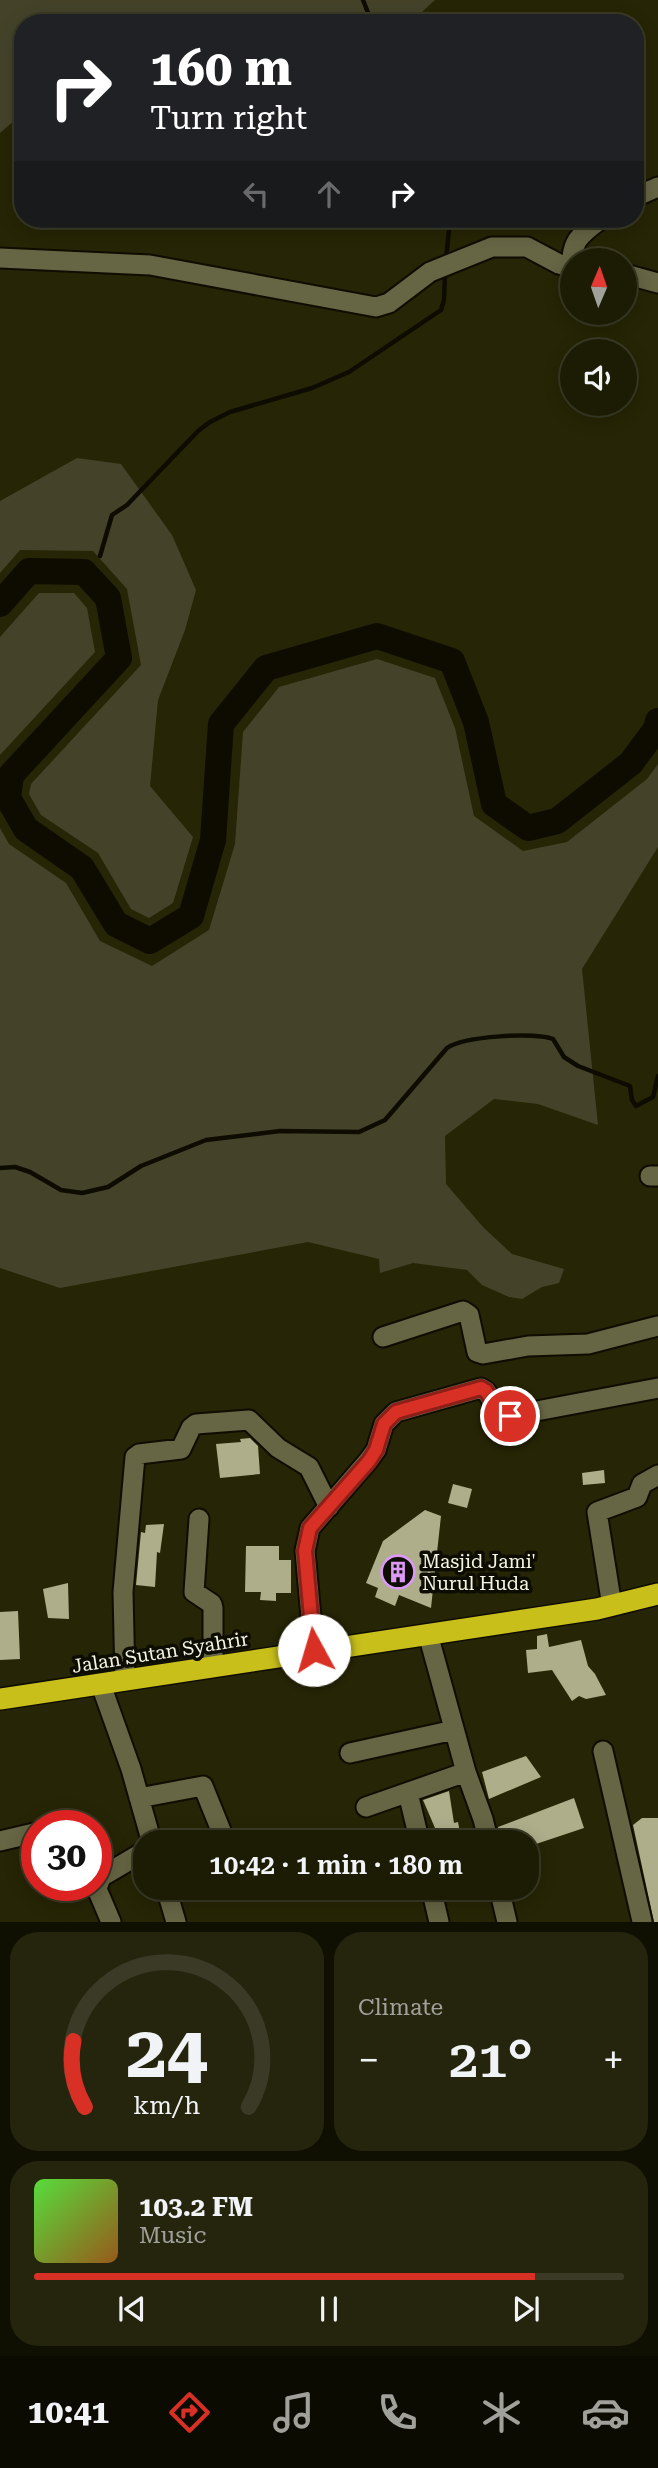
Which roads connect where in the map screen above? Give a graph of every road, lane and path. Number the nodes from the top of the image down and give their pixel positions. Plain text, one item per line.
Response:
1 (589, 228) edge
2 (573, 248) edge
3 (0, 258) edge
4 (560, 263) edge
5 (637, 278) edge
6 (658, 284) edge
7 (658, 1326) edge
8 (383, 1337) dead end
9 (658, 1388) edge
10 (658, 1475) edge
11 (330, 1507) junction
12 (199, 1519) dead end
13 (658, 1594) edge
14 (612, 1606) junction
15 (428, 1634) junction
16 (314, 1650) junction
17 (214, 1666) junction
18 (125, 1680) junction
19 (101, 1685) junction
20 (0, 1699) edge
21 (454, 1730) junction
22 (603, 1751) dead end
23 (350, 1752) dead end
24 (466, 1772) junction
25 (408, 1793) junction
26 (139, 1798) junction
27 (366, 1807) dead end
28 (148, 1830) edge
29 (221, 1830) edge
30 (417, 1830) edge
31 (486, 1830) edge
32 (21, 1836) edge
33 (0, 1841) edge
34 (133, 1858) edge
35 (170, 1900) edge
36 (434, 1900) edge
37 (502, 1900) edge
38 (111, 1922) edge
39 (176, 1922) edge
40 (439, 1922) edge
41 (507, 1922) edge
42 (641, 1922) edge

1 - 2 street
3 - 4 street
5 - 6 street
7 - 8 street
9 - 11 street
10 - 14 street
11 - 16 street
11 - 18 street
12 - 17 street
13 - 14 highway, Jalan Sutan Syahrir
14 - 15 highway, Jalan Sutan Syahrir
15 - 16 highway, Jalan Sutan Syahrir
15 - 21 street
16 - 17 highway, Jalan Sutan Syahrir
17 - 18 highway, Jalan Sutan Syahrir
18 - 19 highway, Jalan Sutan Syahrir
19 - 20 highway, Jalan Sutan Syahrir
19 - 26 street
21 - 23 street
21 - 24 street
22 - 42 street
24 - 25 street
24 - 31 street
25 - 27 street
25 - 30 street
26 - 28 street
26 - 29 street
32 - 33 street
34 - 38 street
35 - 39 street
36 - 40 street
37 - 41 street

